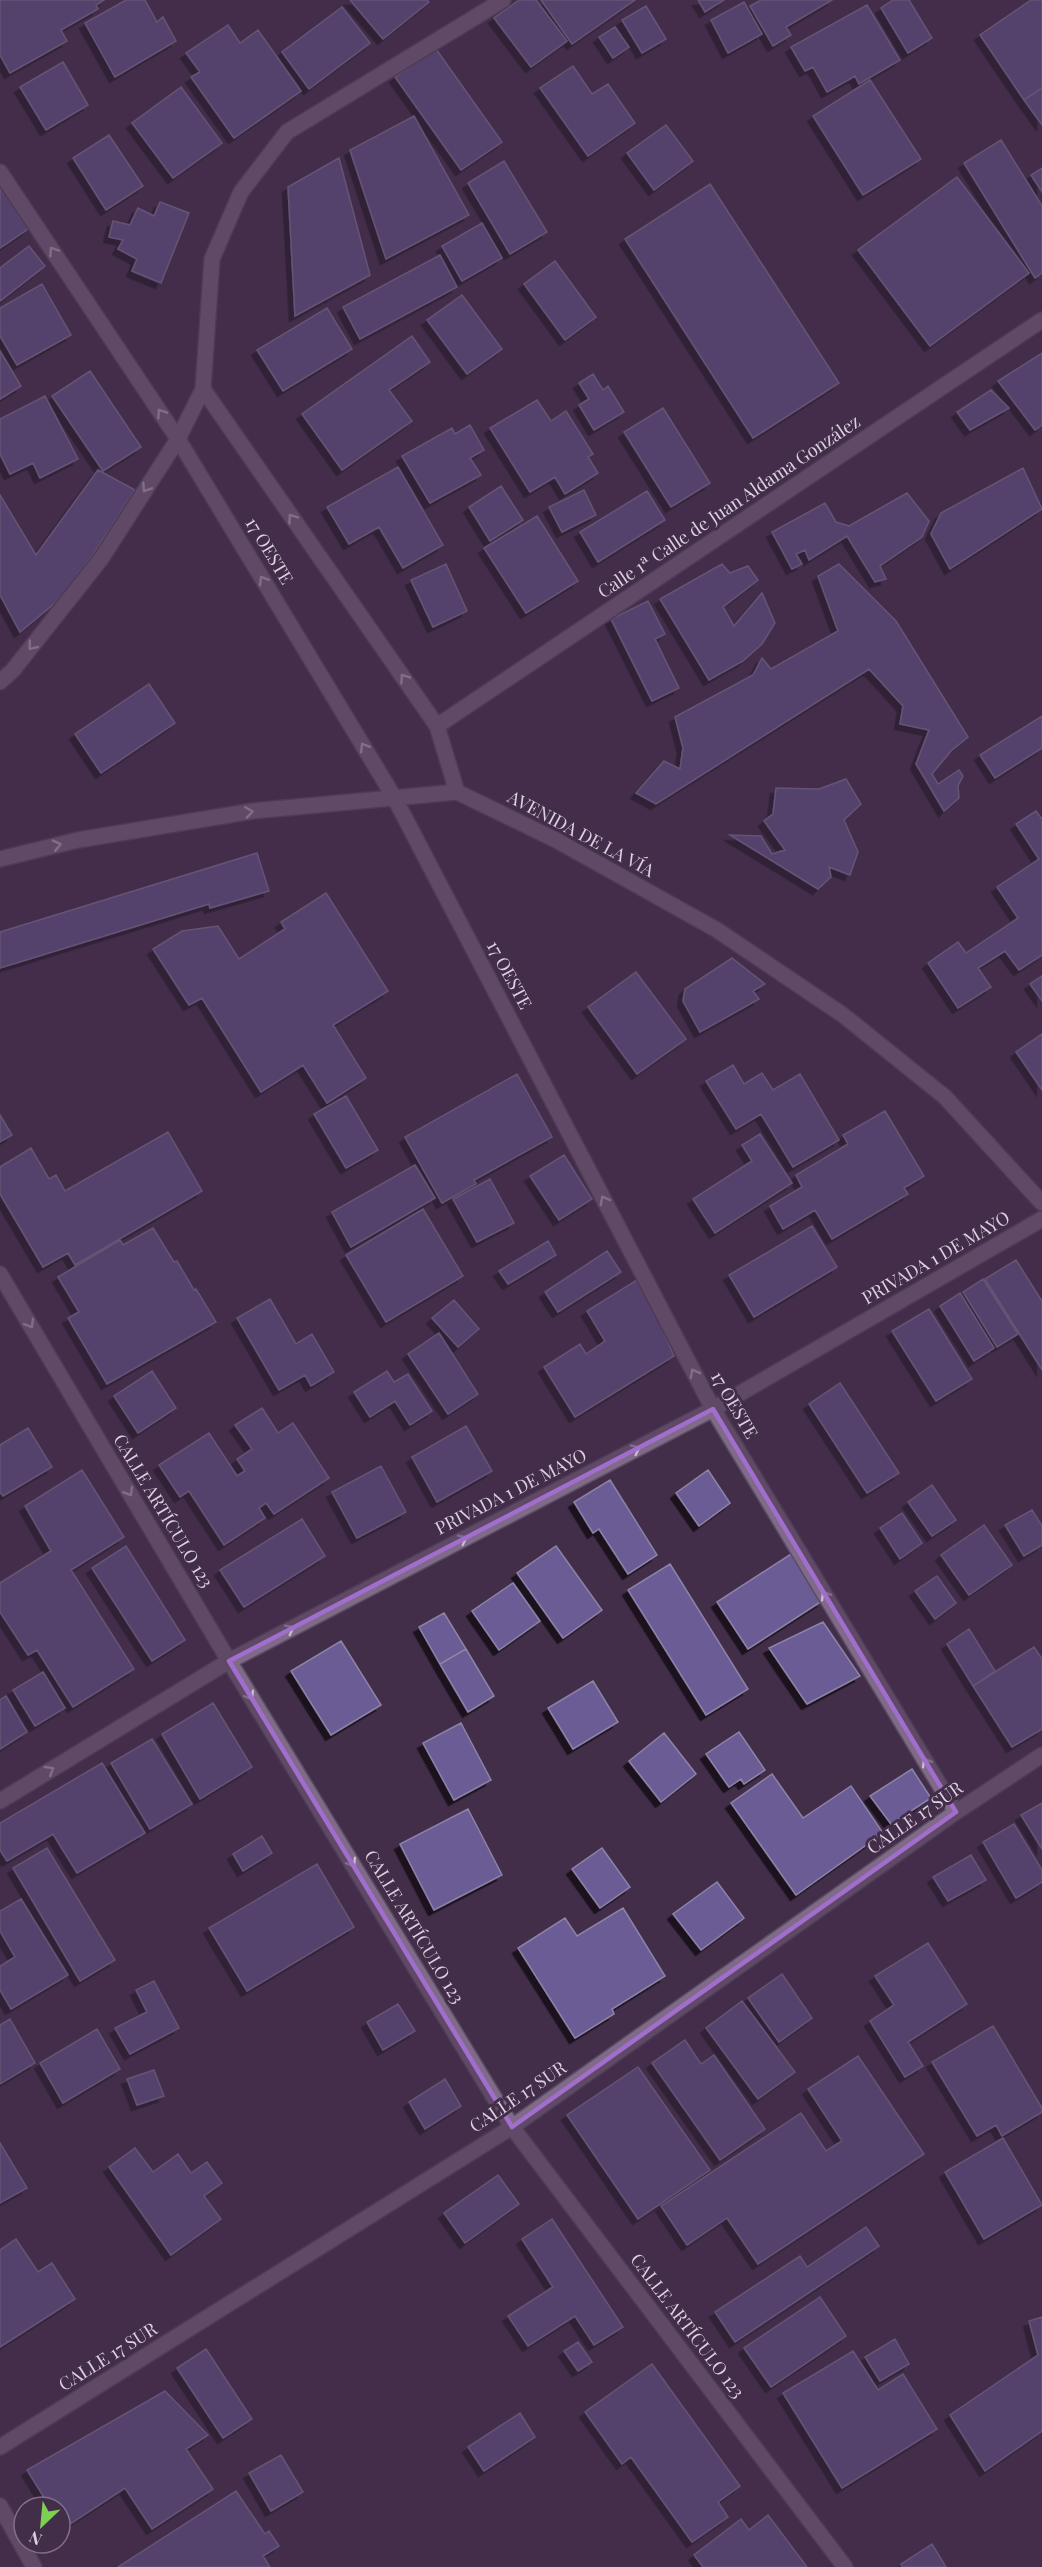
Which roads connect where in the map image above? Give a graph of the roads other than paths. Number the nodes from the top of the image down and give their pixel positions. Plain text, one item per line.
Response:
1 (503, 0) edge
2 (0, 172) edge
3 (1042, 320) edge
4 (203, 389) junction
5 (178, 439) junction
6 (0, 682) edge
7 (437, 726) junction
8 (457, 792) junction
9 (394, 797) junction
10 (0, 859) edge
11 (1042, 1203) edge
12 (1042, 1219) edge
13 (0, 1274) edge
14 (713, 1409) junction
15 (229, 1661) junction
16 (1042, 1755) edge
17 (0, 1801) edge
18 (956, 1812) junction
19 (513, 2127) junction
20 (0, 2447) edge
21 (0, 2506) edge
22 (34, 2567) edge
23 (845, 2567) edge

1 - 4 street
5 -> 2 street, 17 OESTE
3 - 7 street, Calle 1ª Calle de Juan Aldama González
4 - 5 street
7 -> 4 street
5 -> 6 street
9 -> 5 street, 17 OESTE
7 - 8 street
8 - 9 street
8 - 11 street, AVENIDA DE LA VÍA
10 -> 9 street
14 -> 9 street, 17 OESTE
12 - 14 street, PRIVADA 1 DE MAYO
13 -> 15 street, CALLE ARTÍCULO 123
15 -> 14 street, PRIVADA 1 DE MAYO
18 -> 14 street, 17 OESTE
17 -> 15 street, PRIVADA 1 DE MAYO
15 -> 19 street, CALLE ARTÍCULO 123
16 - 18 street, CALLE 17 SUR
18 - 19 street, CALLE 17 SUR
19 - 20 street, CALLE 17 SUR
19 - 23 street, CALLE ARTÍCULO 123
21 - 22 street

